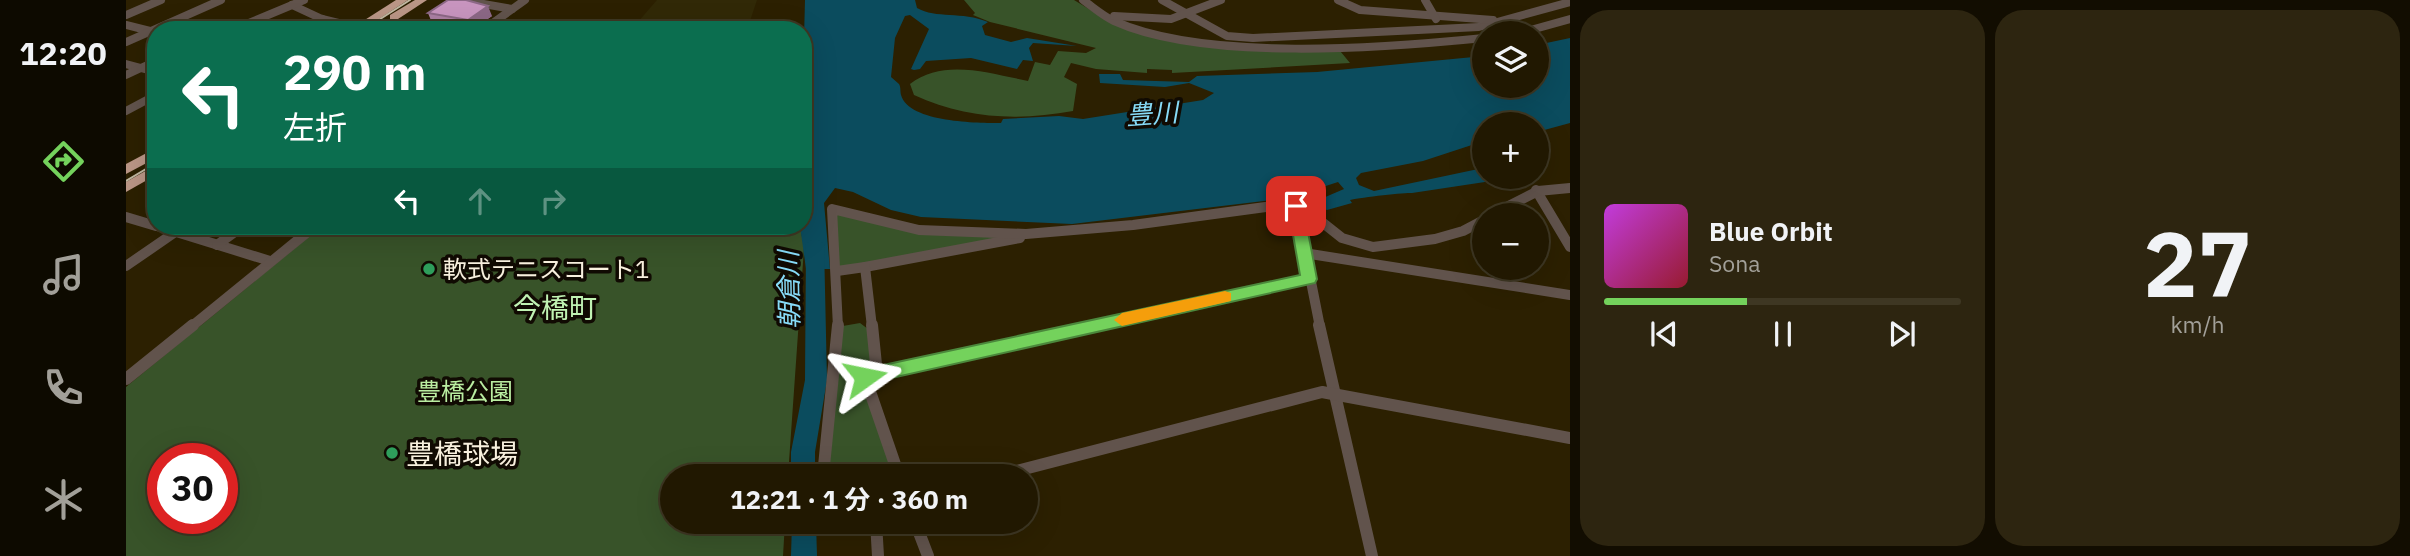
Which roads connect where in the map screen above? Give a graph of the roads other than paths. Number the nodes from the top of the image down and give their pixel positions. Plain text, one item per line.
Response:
1 (161, 0) edge
2 (221, 0) edge
3 (304, 0) edge
4 (422, 0) edge
5 (461, 0) edge
6 (475, 0) edge
7 (525, 0) edge
8 (1083, 0) edge
9 (1162, 0) edge
10 (1221, 0) edge
11 (1338, 0) edge
12 (1362, 0) edge
13 (1425, 0) edge
14 (398, 1) edge
15 (1569, 1) edge
16 (292, 5) junction
17 (512, 9) junction
18 (1367, 10) junction
19 (1187, 13) junction
20 (126, 15) edge
21 (1433, 15) junction
22 (1108, 17) junction
23 (323, 19) junction
24 (1570, 19) edge
25 (173, 21) edge
26 (254, 21) edge
27 (318, 21) edge
28 (330, 21) edge
29 (371, 21) edge
30 (389, 21) edge
31 (496, 21) edge
32 (1506, 21) joint
33 (126, 25) edge
34 (1549, 25) edge
35 (1472, 26) edge
36 (147, 30) edge
37 (1443, 30) junction
38 (147, 32) edge
39 (1472, 39) edge
40 (126, 42) edge
41 (126, 64) edge
42 (147, 65) edge
43 (139, 68) junction
44 (147, 70) edge
45 (126, 75) edge
46 (147, 100) edge
47 (126, 111) edge
48 (147, 157) edge
49 (126, 170) edge
50 (147, 175) edge
51 (126, 188) edge
52 (1570, 188) edge
53 (1536, 190) junction
54 (1509, 203) edge
55 (1296, 206) junction
56 (126, 217) edge
57 (147, 223) edge
58 (1472, 226) edge
59 (1566, 231) edge
60 (1050, 232) junction
61 (171, 235) edge
62 (195, 235) edge
63 (230, 235) edge
64 (303, 235) edge
65 (217, 244) junction
66 (1570, 247) edge
67 (1304, 253) junction
68 (270, 261) junction
69 (126, 266) edge
70 (865, 267) junction
71 (837, 271) junction
72 (1309, 279) junction
73 (1570, 295) edge
74 (877, 374) junction
75 (126, 379) edge
76 (1335, 395) junction
77 (1570, 438) edge
78 (824, 464) edge
79 (895, 464) edge
80 (1038, 465) edge
81 (877, 534) edge
82 (920, 534) edge
83 (878, 556) edge
84 (928, 556) edge
85 (1372, 556) edge

1 - 20 street
2 - 25 street
3 - 16 street
4 - 30 highway
5 - 6 street
6 - 17 street
7 - 17 street
8 - 22 street
9 - 19 street
10 - 19 street
11 - 18 street
12 - 18 street
13 - 21 street
14 - 29 highway
15 - 32 street
16 - 23 street
16 - 26 street
17 - 31 street
18 - 21 street
19 - 22 street
19 - 37 street
21 - 32 street
21 - 37 street
22 - 39 street
23 - 27 street
23 - 28 street
24 - 34 street
33 - 36 street
35 - 37 street
38 - 40 street
41 - 43 street
42 - 43 street
43 - 44 street
43 - 45 street
46 - 47 street
48 - 49 highway
50 - 51 highway
52 - 53 street
53 - 54 street
53 - 59 street
55 - 58 street
55 - 60 street
55 - 67 street
56 - 57 street
59 - 66 street
60 - 70 street
60 - 71 street
61 - 69 street
62 - 65 street
63 - 65 street
64 - 68 street
65 - 68 street
67 - 72 street
67 - 73 street
68 - 75 street
70 - 71 street
70 - 74 street
71 - 78 street
72 - 74 street
72 - 76 street
74 - 79 street
76 - 77 street
76 - 80 street
76 - 85 street
81 - 83 street
82 - 84 street

